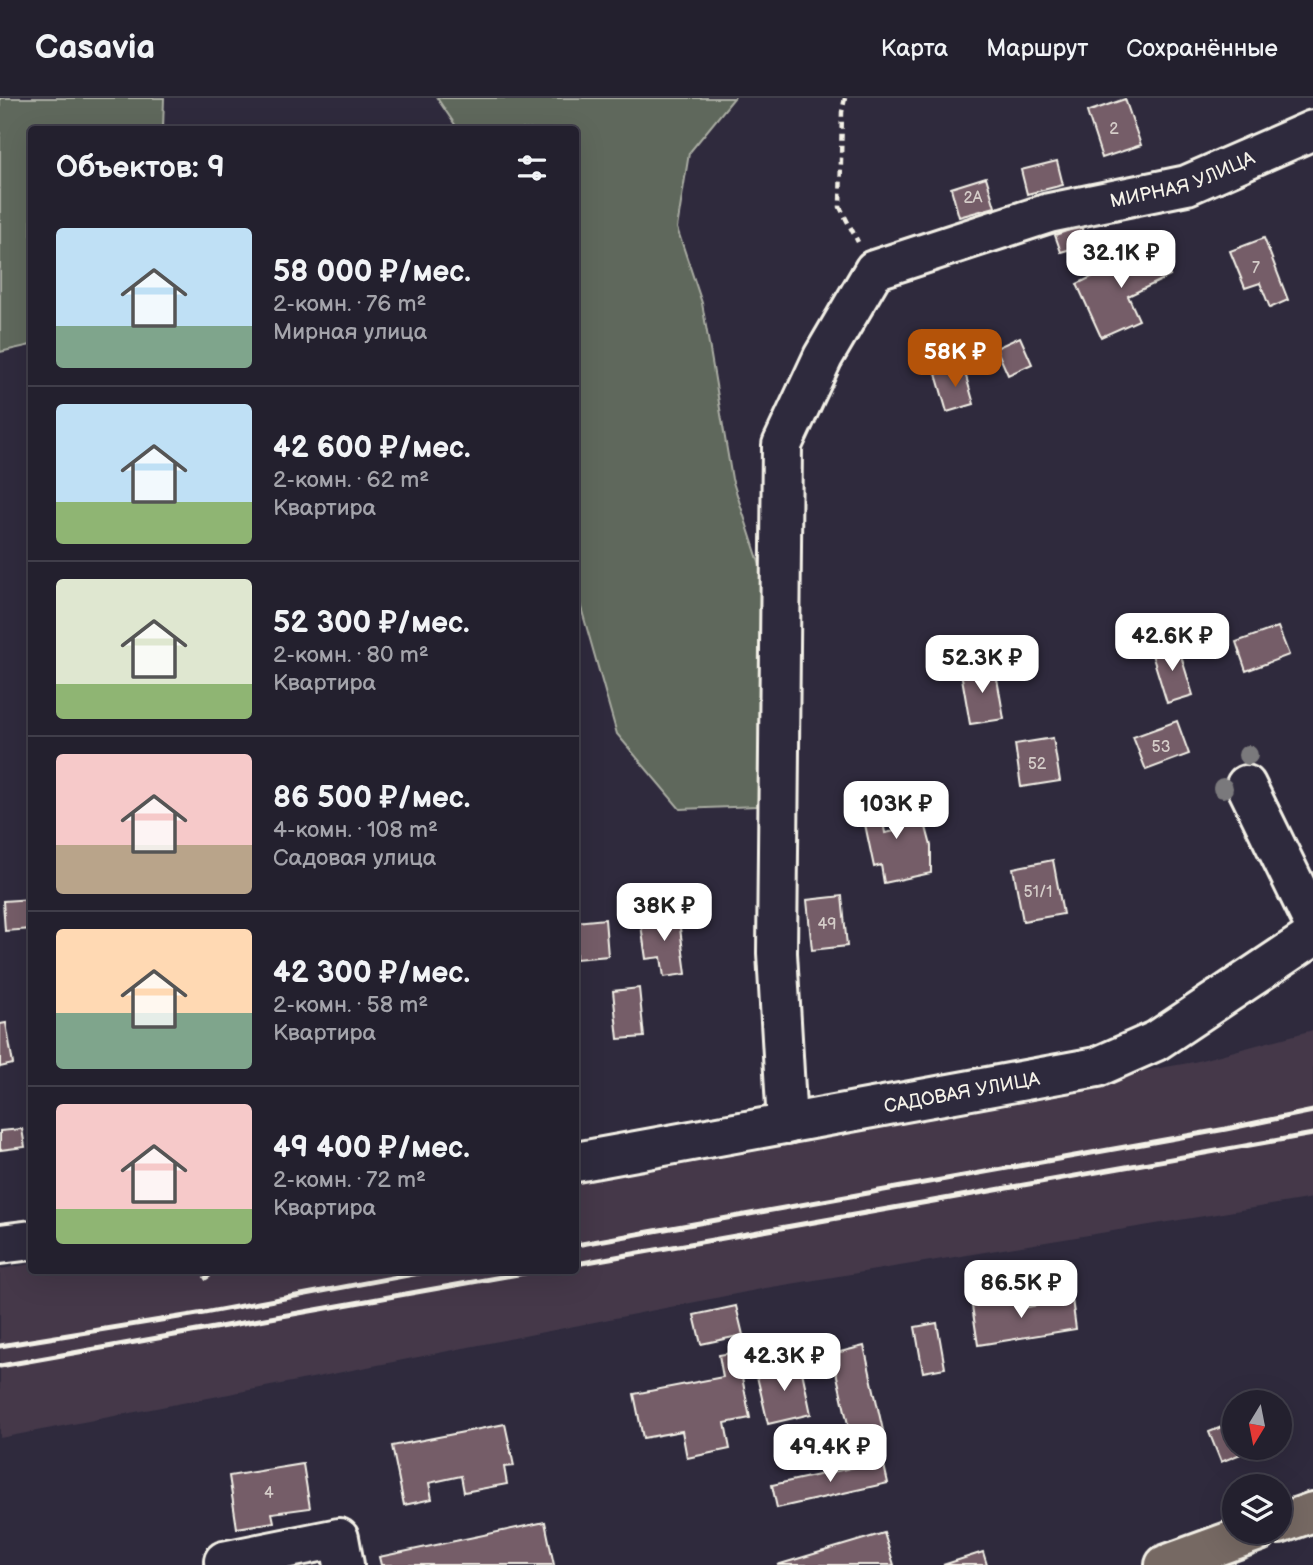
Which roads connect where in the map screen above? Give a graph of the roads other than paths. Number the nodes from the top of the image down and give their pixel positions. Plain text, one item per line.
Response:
1 (1313, 130) edge
2 (1246, 785) dead end
3 (1313, 922) edge
4 (1313, 936) edge
5 (787, 1124) junction
6 (579, 1161) edge
7 (28, 1240) edge
8 (0, 1244) edge
9 (1313, 1512) edge
10 (1292, 1519) edge
11 (1223, 1544) edge
12 (224, 1561) dead end
13 (344, 1565) edge
14 (1165, 1565) edge

1 - 5 street, МИРНАЯ УЛИЦА
2 - 3 street
4 - 5 street, САДОВАЯ УЛИЦА
5 - 6 street, САДОВАЯ УЛИЦА
7 - 8 street
9 - 10 main road
11 - 14 main road
12 - 13 street

